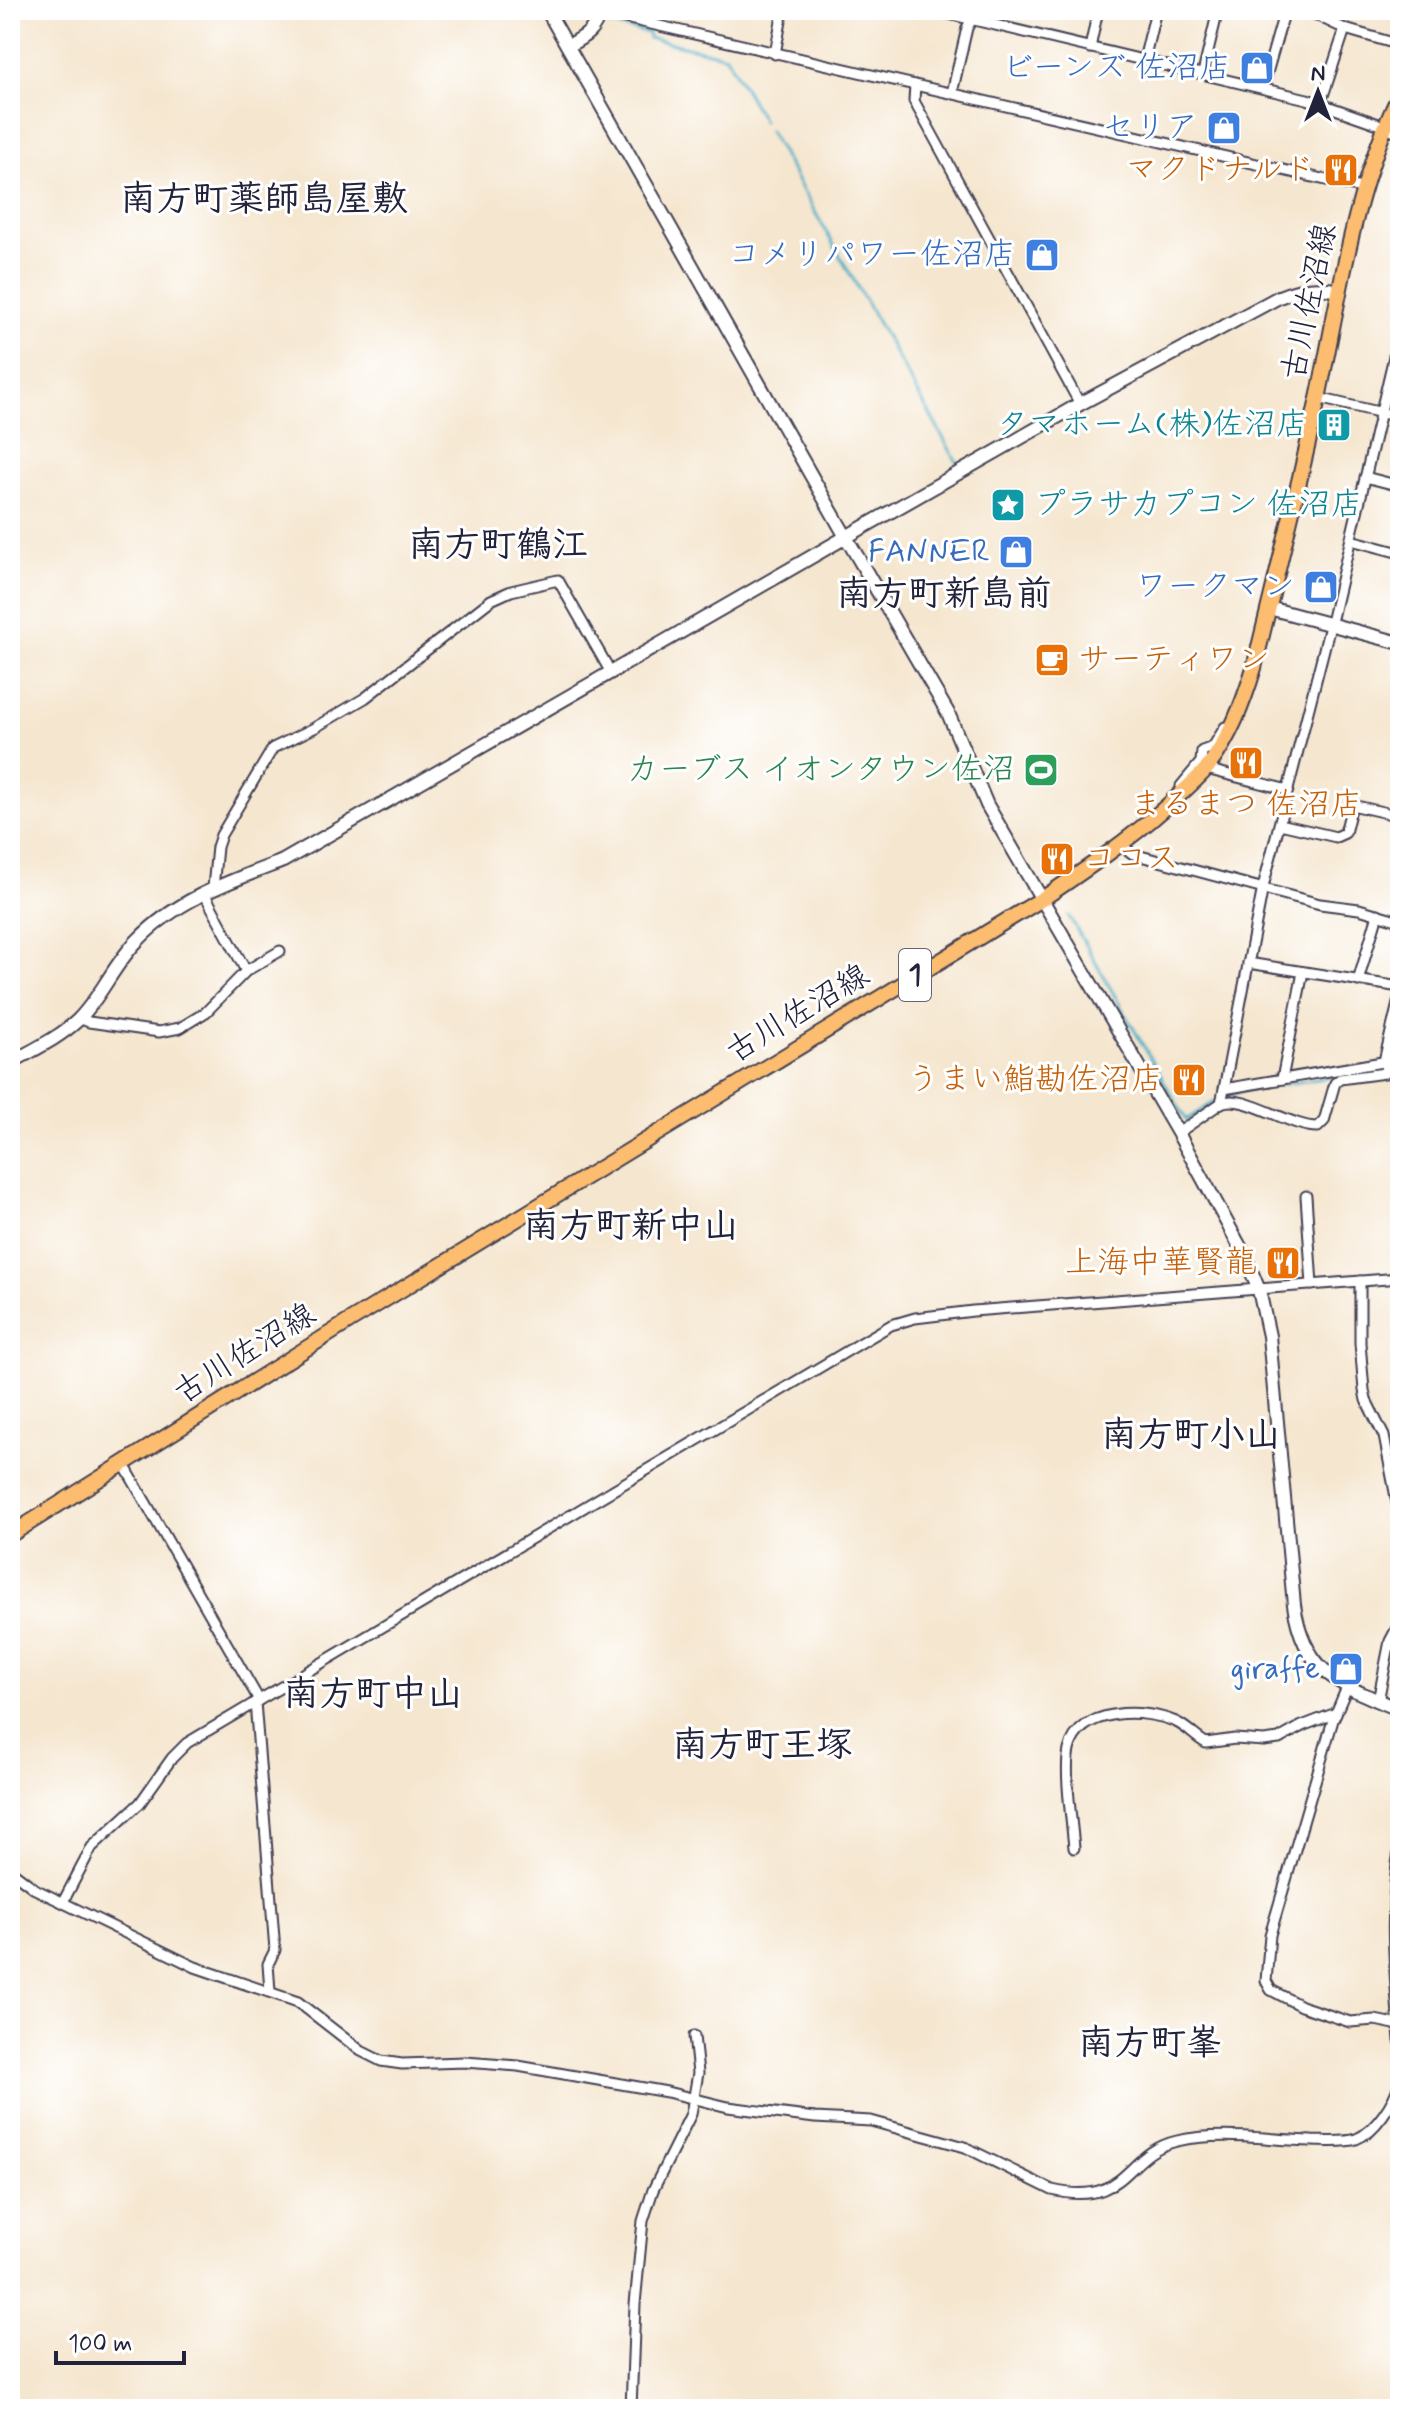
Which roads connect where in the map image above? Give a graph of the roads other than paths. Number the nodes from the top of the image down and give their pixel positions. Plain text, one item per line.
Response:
1 (547, 10) edge
2 (783, 10) edge
3 (932, 10) edge
4 (1098, 10) edge
5 (1156, 10) edge
6 (1218, 10) edge
7 (1285, 10) edge
8 (1305, 10) edge
9 (599, 11) edge
10 (972, 14) edge
11 (1345, 29) junction
12 (1400, 45) edge
13 (568, 46) junction
14 (1090, 48) junction
15 (775, 54) junction
16 (1144, 60) junction
17 (1203, 73) junction
18 (915, 85) junction
19 (1263, 87) junction
20 (952, 93) junction
21 (1400, 94) edge
22 (1321, 102) junction
23 (1384, 126) junction
24 (1400, 135) edge
25 (1365, 189) junction
26 (1340, 291) junction
27 (1400, 331) edge
28 (1318, 398) junction
29 (1080, 404) junction
30 (1381, 412) junction
31 (1400, 417) edge
32 (1365, 477) junction
33 (1400, 486) edge
34 (846, 537) junction
35 (1351, 540) junction
36 (1400, 553) edge
37 (1269, 608) junction
38 (1330, 625) junction
39 (1400, 643) edge
40 (610, 671) junction
41 (1247, 691) junction
42 (1206, 769) junction
43 (1288, 790) junction
44 (1400, 816) edge
45 (1153, 819) junction
46 (1280, 824) junction
47 (1121, 845) junction
48 (1263, 887) junction
49 (208, 891) junction
50 (1042, 899) junction
51 (1378, 914) junction
52 (1400, 921) edge
53 (280, 951) dead end
54 (1248, 963) junction
55 (246, 971) junction
56 (1303, 972) junction
57 (1358, 981) junction
58 (1400, 987) edge
59 (1400, 995) edge
60 (79, 1018) junction
61 (1400, 1059) edge
62 (10, 1063) edge
63 (1386, 1064) junction
64 (1282, 1079) junction
65 (1222, 1096) junction
66 (1178, 1133) junction
67 (1306, 1196) dead end
68 (1400, 1278) edge
69 (1360, 1281) junction
70 (1312, 1285) junction
71 (1259, 1290) junction
72 (123, 1463) junction
73 (1400, 1518) edge
74 (10, 1535) edge
75 (1400, 1622) edge
76 (1345, 1692) dead end
77 (257, 1701) junction
78 (1378, 1701) junction
79 (1400, 1710) edge
80 (1336, 1713) junction
81 (1400, 1757) edge
82 (1400, 1784) edge
83 (1400, 1845) edge
84 (1074, 1848) dead end
85 (1398, 1866) edge
86 (10, 1870) edge
87 (63, 1902) junction
88 (270, 1991) junction
89 (1399, 2030) edge
90 (694, 2036) dead end
91 (1400, 2041) edge
92 (1400, 2082) edge
93 (694, 2100) junction
94 (1392, 2102) junction
95 (1400, 2111) edge
96 (631, 2409) edge

1 - 13 street
2 - 15 street
3 - 10 street
4 - 14 street
5 - 16 street
6 - 17 street
7 - 19 street
8 - 11 street
9 - 13 street
9 - 15 street
10 - 14 street
10 - 20 street
11 - 12 street
11 - 22 street
13 - 34 street
14 - 16 street
15 - 18 street
16 - 17 street
17 - 19 street
18 - 20 street
18 - 29 street
19 - 22 street
20 - 25 street
21 - 23 main road, 古川佐沼線 / 1
22 - 23 street
23 - 24 street
23 - 25 main road, 古川佐沼線 / 1
25 - 26 main road, 古川佐沼線 / 1
26 - 28 main road, 古川佐沼線 / 1
26 - 29 street
27 - 30 street
28 - 30 street
28 - 37 main road, 古川佐沼線 / 1
29 - 34 street
30 - 31 street
30 - 32 street
32 - 33 street
32 - 35 street
34 - 40 street
34 - 50 street
35 - 36 street
35 - 38 street
37 - 38 street
37 - 41 main road, 古川佐沼線 / 1
38 - 39 street
38 - 43 street
40 - 49 street
40 - 49 street
41 - 42 main road, 古川佐沼線 / 1
41 - 45 street
42 - 43 street
42 - 45 main road, 古川佐沼線 / 1
43 - 46 street
44 - 46 street
45 - 47 main road, 古川佐沼線 / 1
46 - 48 street
47 - 48 street
47 - 50 main road, 古川佐沼線 / 1
48 - 51 street
48 - 54 street
49 - 55 street
49 - 60 street
50 - 66 street
50 - 72 main road, 古川佐沼線 / 1
51 - 52 street
51 - 57 street
53 - 55 street
54 - 56 street
54 - 65 street
55 - 60 street
56 - 57 street
56 - 64 street
57 - 58 street
59 - 63 street
60 - 62 street
61 - 63 street
63 - 64 street
63 - 65 street
64 - 65 street
65 - 66 street
66 - 71 street
67 - 70 street
68 - 69 street
69 - 70 street
69 - 73 street
70 - 71 street
71 - 77 street
71 - 78 street
72 - 74 main road, 古川佐沼線 / 1
72 - 77 street
75 - 78 street
76 - 80 street
77 - 87 street
77 - 88 street
78 - 79 street
80 - 84 street
80 - 89 street
81 - 82 street
83 - 85 street
85 - 89 street
86 - 87 street
87 - 88 street
88 - 93 street
89 - 91 street
90 - 93 street
92 - 94 street
93 - 94 street
93 - 96 street
94 - 95 street

